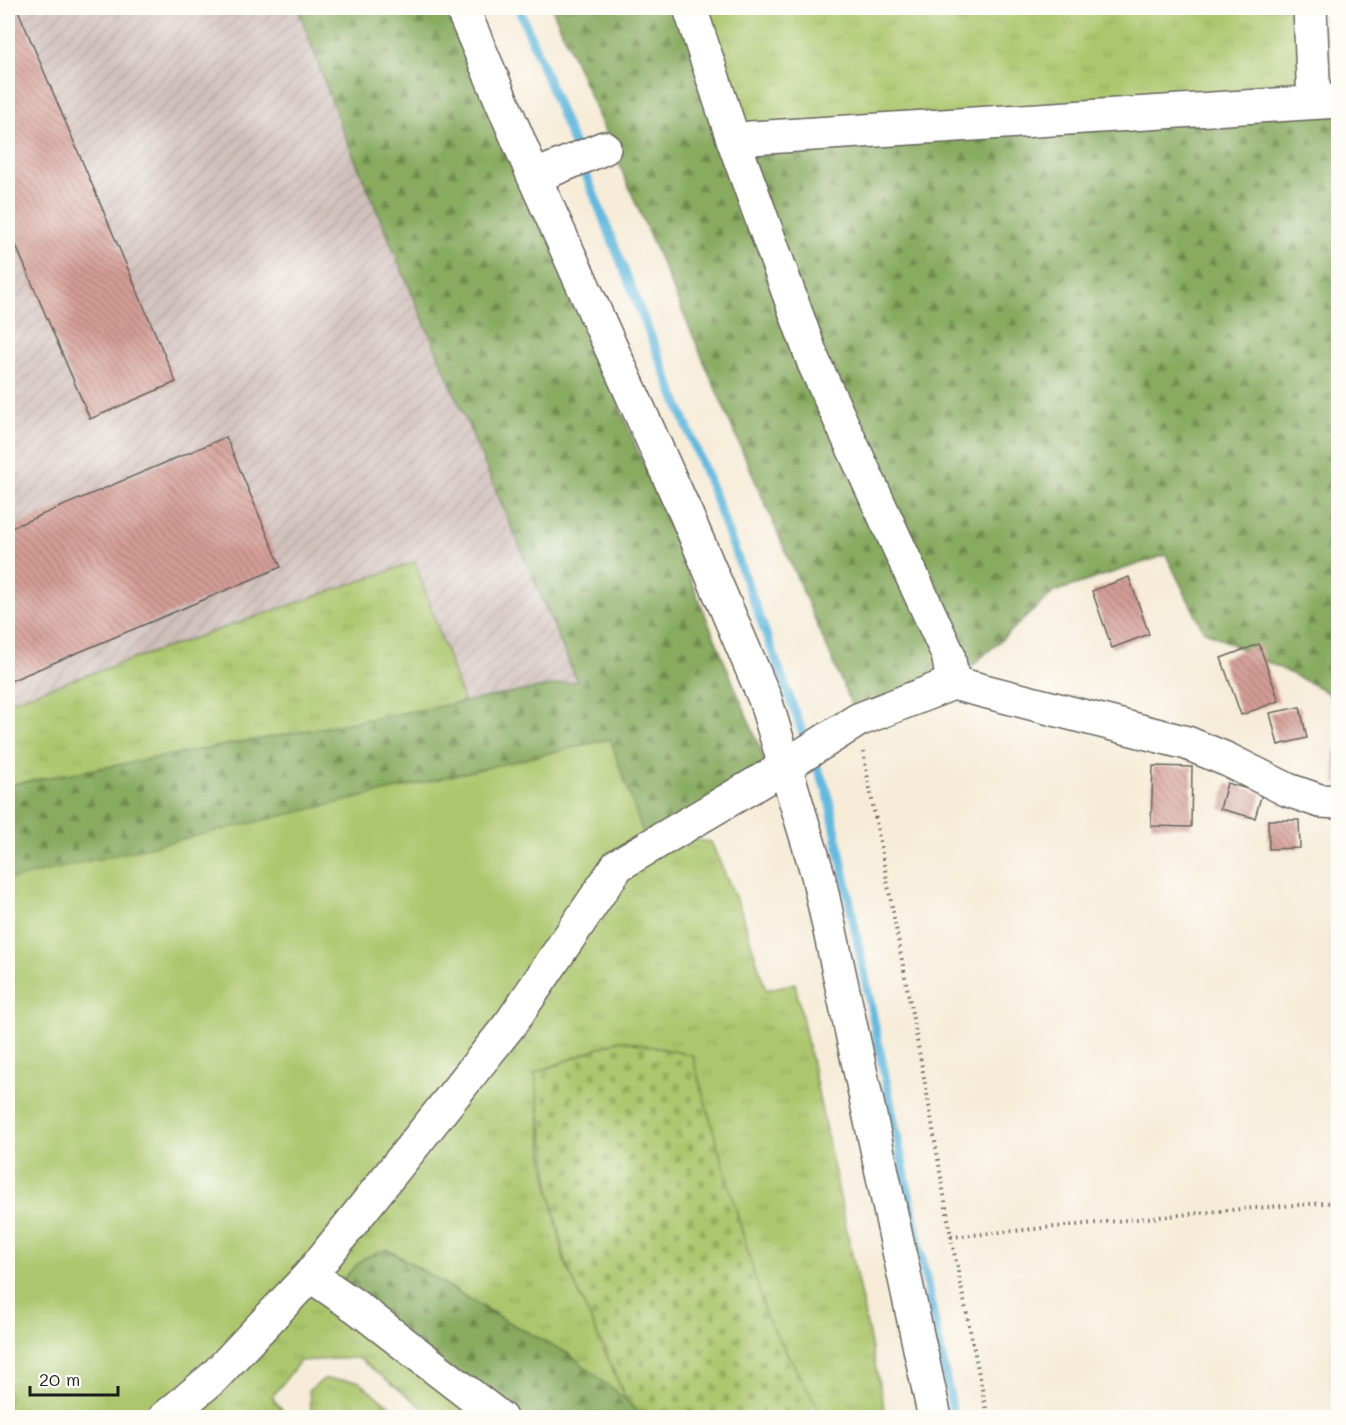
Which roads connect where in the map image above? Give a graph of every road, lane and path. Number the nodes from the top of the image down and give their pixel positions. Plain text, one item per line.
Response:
1 (462, 8) edge
2 (690, 8) edge
3 (1310, 8) edge
4 (1326, 102) edge
5 (734, 142) junction
6 (604, 148) dead end
7 (534, 177) junction
8 (953, 683) junction
9 (858, 720) junction
10 (784, 767) junction
11 (1338, 802) edge
12 (1338, 1202) edge
13 (951, 1237) junction
14 (310, 1275) junction
15 (165, 1418) edge
16 (500, 1418) edge
17 (935, 1418) edge
18 (988, 1418) edge

1 - 7 street
2 - 5 street
3 - 4 street
4 - 5 street
5 - 8 street
6 - 7 street
7 - 10 street
8 - 9 street
8 - 11 street
9 - 10 street
9 - 13 path
10 - 14 street
10 - 17 street
12 - 13 path
13 - 18 path
14 - 15 street
14 - 16 street

